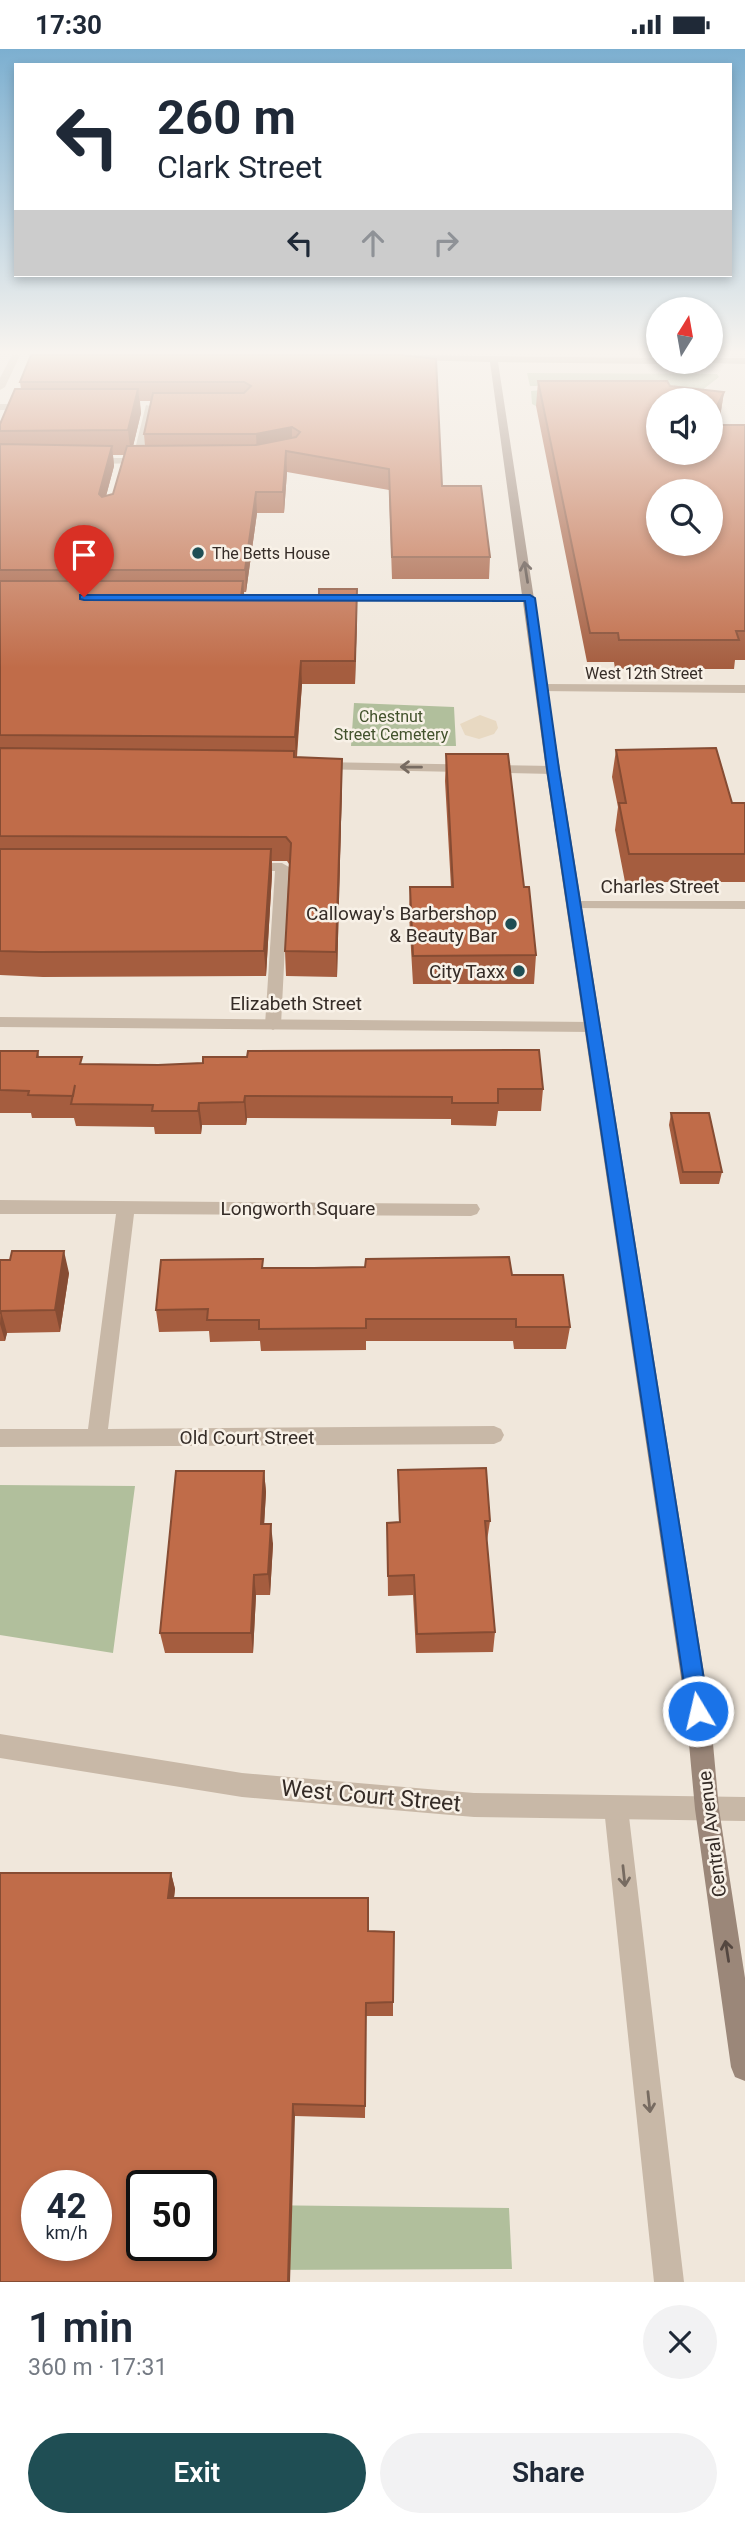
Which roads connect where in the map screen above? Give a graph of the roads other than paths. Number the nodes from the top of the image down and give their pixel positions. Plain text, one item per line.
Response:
1 (509, 459) edge
2 (82, 461) edge
3 (136, 461) joint
4 (163, 461) edge
5 (318, 598) edge
6 (530, 598) junction
7 (543, 688) junction
8 (745, 689) edge
9 (307, 766) edge
10 (553, 769) junction
11 (228, 867) edge
12 (575, 905) junction
13 (745, 905) edge
14 (0, 1022) edge
15 (273, 1024) junction
16 (593, 1027) junction
17 (0, 1207) edge
18 (126, 1207) junction
19 (471, 1209) dead end
20 (494, 1435) dead end
21 (0, 1438) edge
22 (97, 1438) junction
23 (0, 1746) edge
24 (616, 1808) junction
25 (707, 1809) junction
26 (745, 1809) edge
27 (745, 2067) edge
28 (669, 2282) edge

6 -> 1 main road, Central Avenue
2 - 3 street
3 - 4 street
5 - 6 street
6 - 7 main road, Central Avenue
7 - 8 street, West 12th Street
7 - 10 main road, Central Avenue
10 -> 9 street
10 - 12 main road, Central Avenue
11 - 15 street
12 - 13 street, Charles Street
12 - 16 main road, Central Avenue
14 - 15 street, Elizabeth Street
15 - 16 street, Elizabeth Street
16 - 25 main road, Central Avenue
17 - 18 street, Longworth Square
18 - 19 street, Longworth Square
18 - 22 street
20 - 22 street, Old Court Street
21 - 22 street, Old Court Street
23 - 24 street, West Court Street
24 - 25 street, West Court Street
24 -> 28 street
25 - 26 street, West Court Street
27 -> 25 main road, Central Avenue

